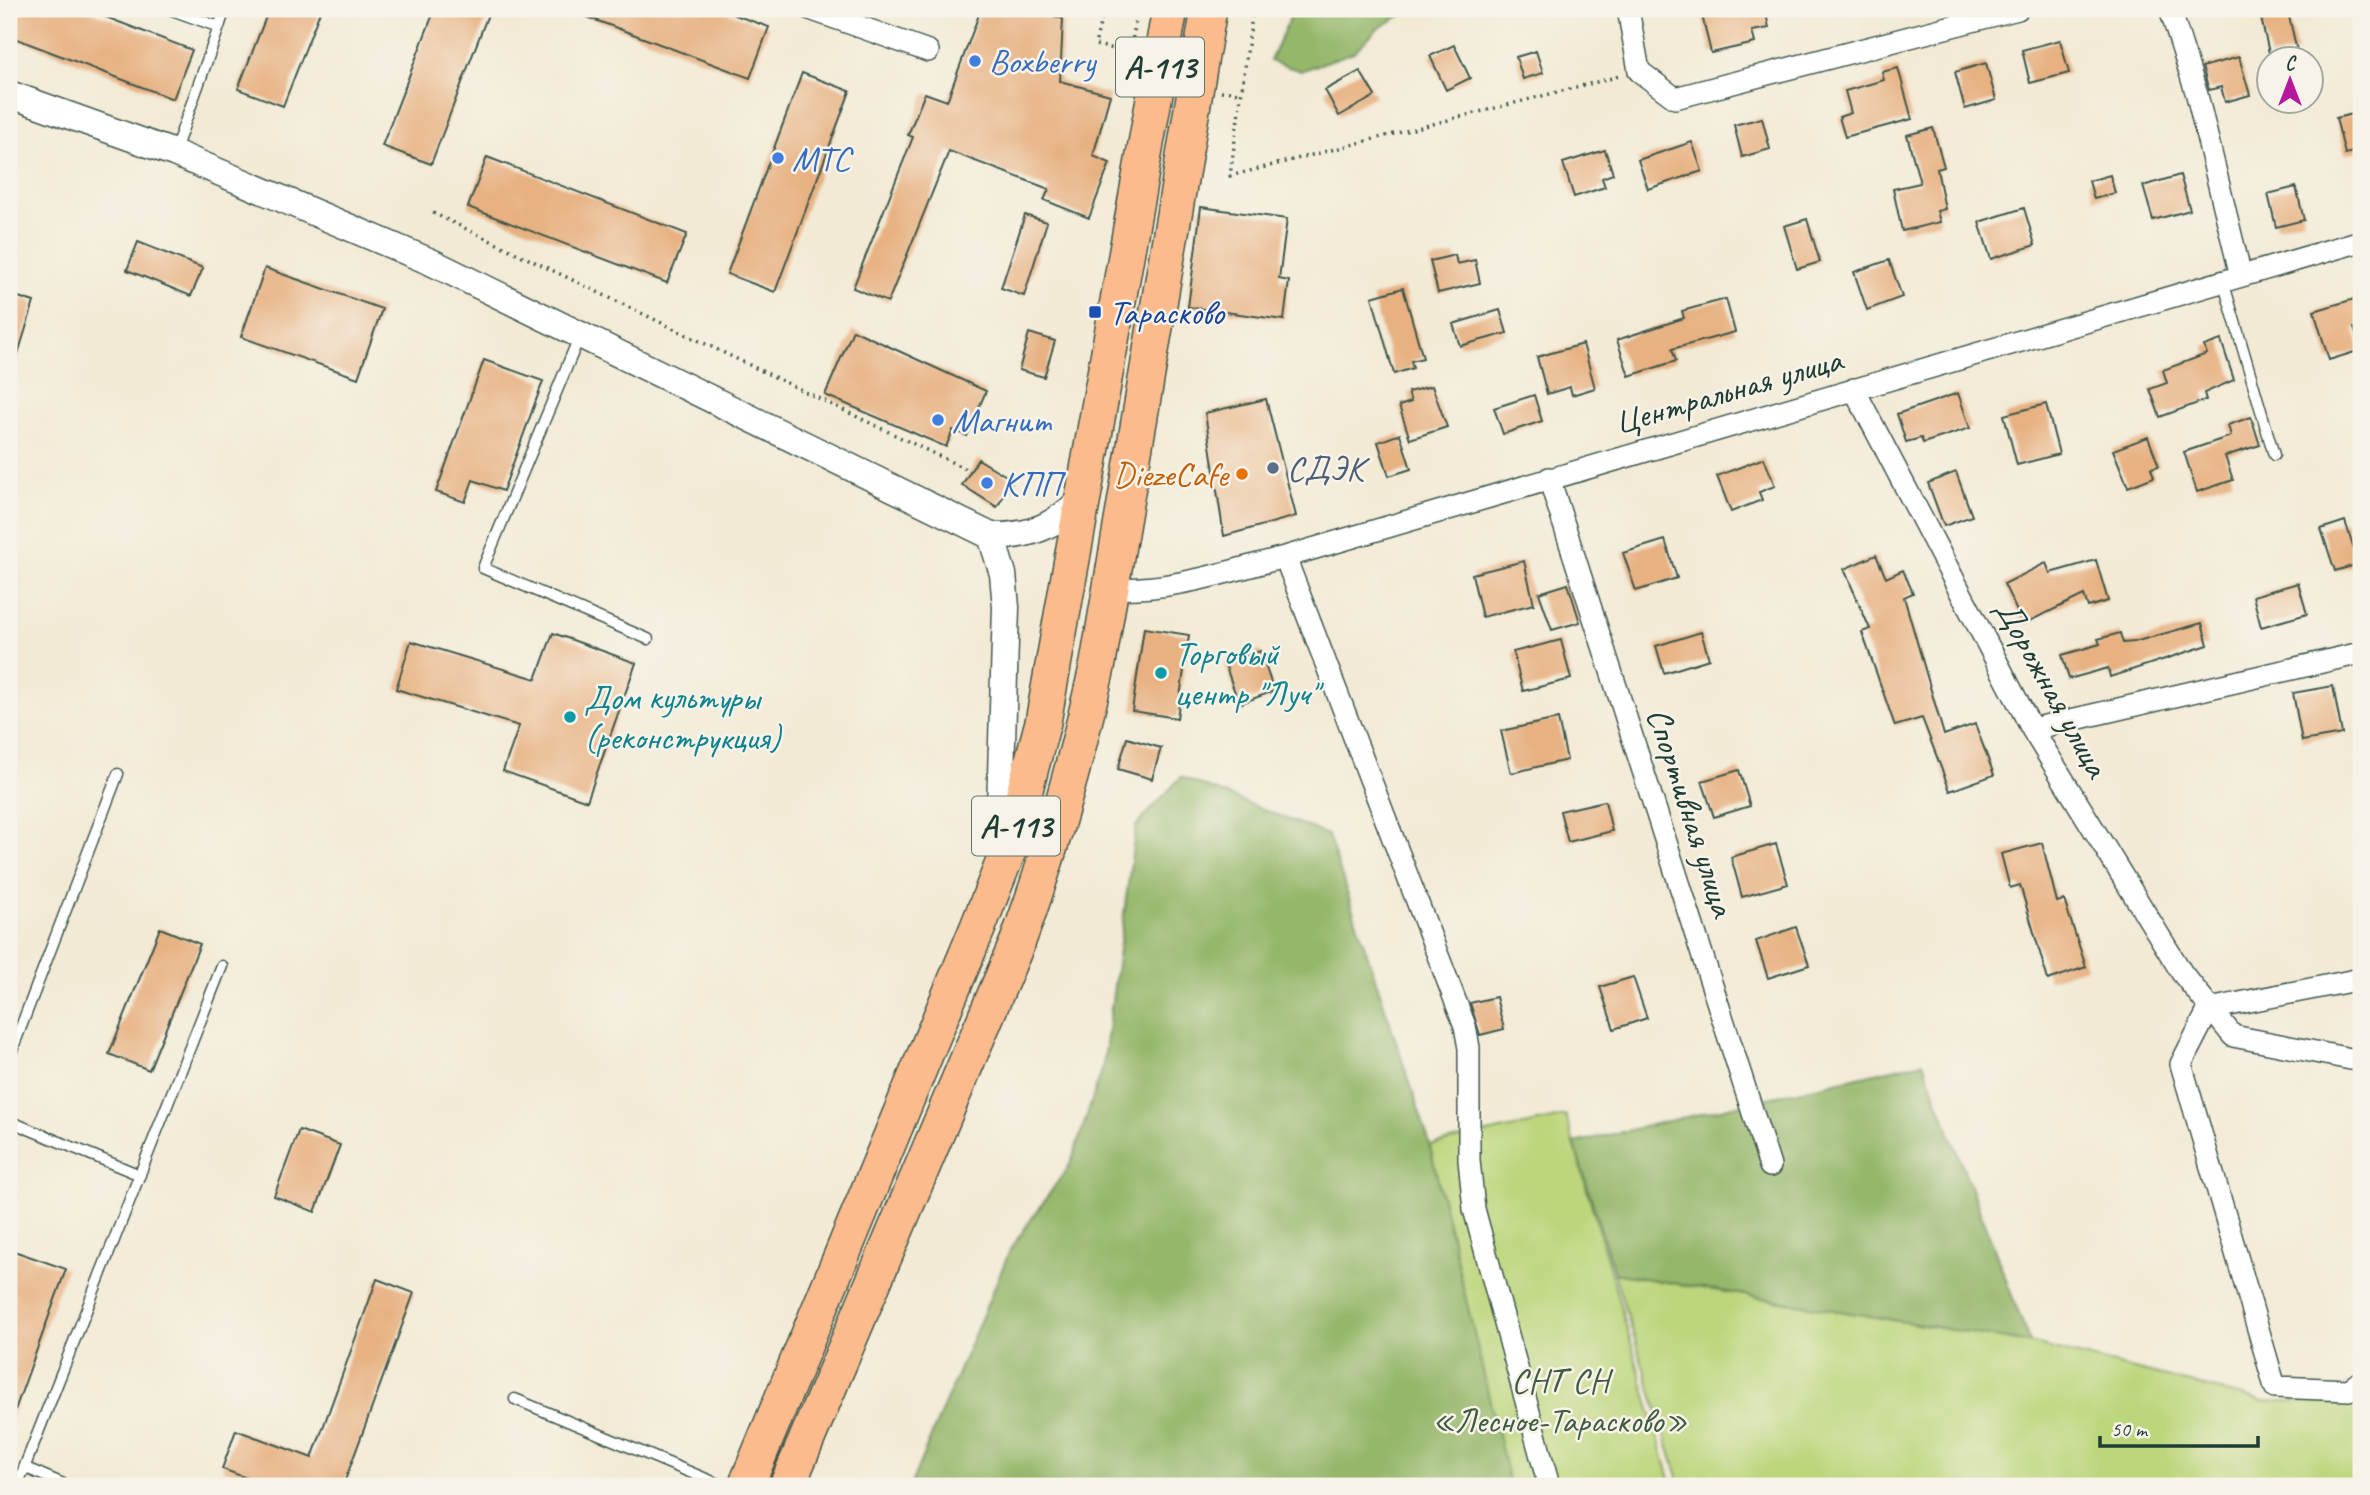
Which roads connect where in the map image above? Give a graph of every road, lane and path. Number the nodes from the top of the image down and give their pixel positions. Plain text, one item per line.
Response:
1 (169, 9) edge
2 (225, 9) edge
3 (810, 9) edge
4 (1090, 9) edge
5 (1138, 9) edge
6 (1170, 9) edge
7 (1209, 9) edge
8 (1253, 9) edge
9 (1628, 9) edge
10 (2018, 9) edge
11 (2170, 9) edge
12 (219, 27) junction
13 (928, 51) dead end
14 (1639, 71) junction
15 (9, 94) edge
16 (174, 153) junction
17 (433, 213) dead end
18 (2361, 241) edge
19 (2232, 278) junction
20 (580, 335) junction
21 (1854, 389) junction
22 (2274, 455) dead end
23 (970, 471) dead end
24 (1549, 478) junction
25 (1082, 498) junction
26 (991, 536) junction
27 (1284, 557) junction
28 (1111, 588) junction
29 (648, 639) dead end
30 (2361, 653) edge
31 (2032, 729) junction
32 (118, 774) dead end
33 (993, 889) junction
34 (222, 966) dead end
35 (2361, 979) edge
36 (2209, 1009) junction
37 (9, 1058) edge
38 (2361, 1061) edge
39 (9, 1121) edge
40 (1770, 1166) dead end
41 (140, 1175) junction
42 (2361, 1381) edge
43 (515, 1399) dead end
44 (26, 1468) junction
45 (17, 1486) edge
46 (68, 1486) edge
47 (723, 1486) edge
48 (746, 1486) edge
49 (787, 1486) edge
50 (1549, 1486) edge

1 - 12 lane
2 - 12 lane
3 - 13 street
4 - 5 path
6 - 25 highway, А-113
7 - 28 highway, А-113
8 - 14 path
9 - 14 street
10 - 14 street
11 - 19 street
12 - 16 lane
15 - 16 street
16 - 20 street
17 - 23 path
18 - 19 street, Центральная улица
19 - 21 street, Центральная улица
19 - 22 lane
20 - 26 street
20 - 29 lane
21 - 24 street, Центральная улица
21 - 31 street, Дорожная улица
24 - 27 street, Центральная улица
24 - 40 street, Спортивная улица
25 - 26 street
25 - 33 highway, А-113
26 - 33 street
27 - 28 street, Центральная улица
27 - 50 street
28 - 49 highway, А-113
30 - 31 street
31 - 36 street, Дорожная улица
32 - 37 lane
33 - 48 highway, А-113
34 - 41 lane
35 - 36 street
36 - 38 street, Дорожная улица
36 - 42 street
39 - 41 lane
41 - 44 lane
43 - 47 lane
44 - 45 lane
44 - 46 lane

